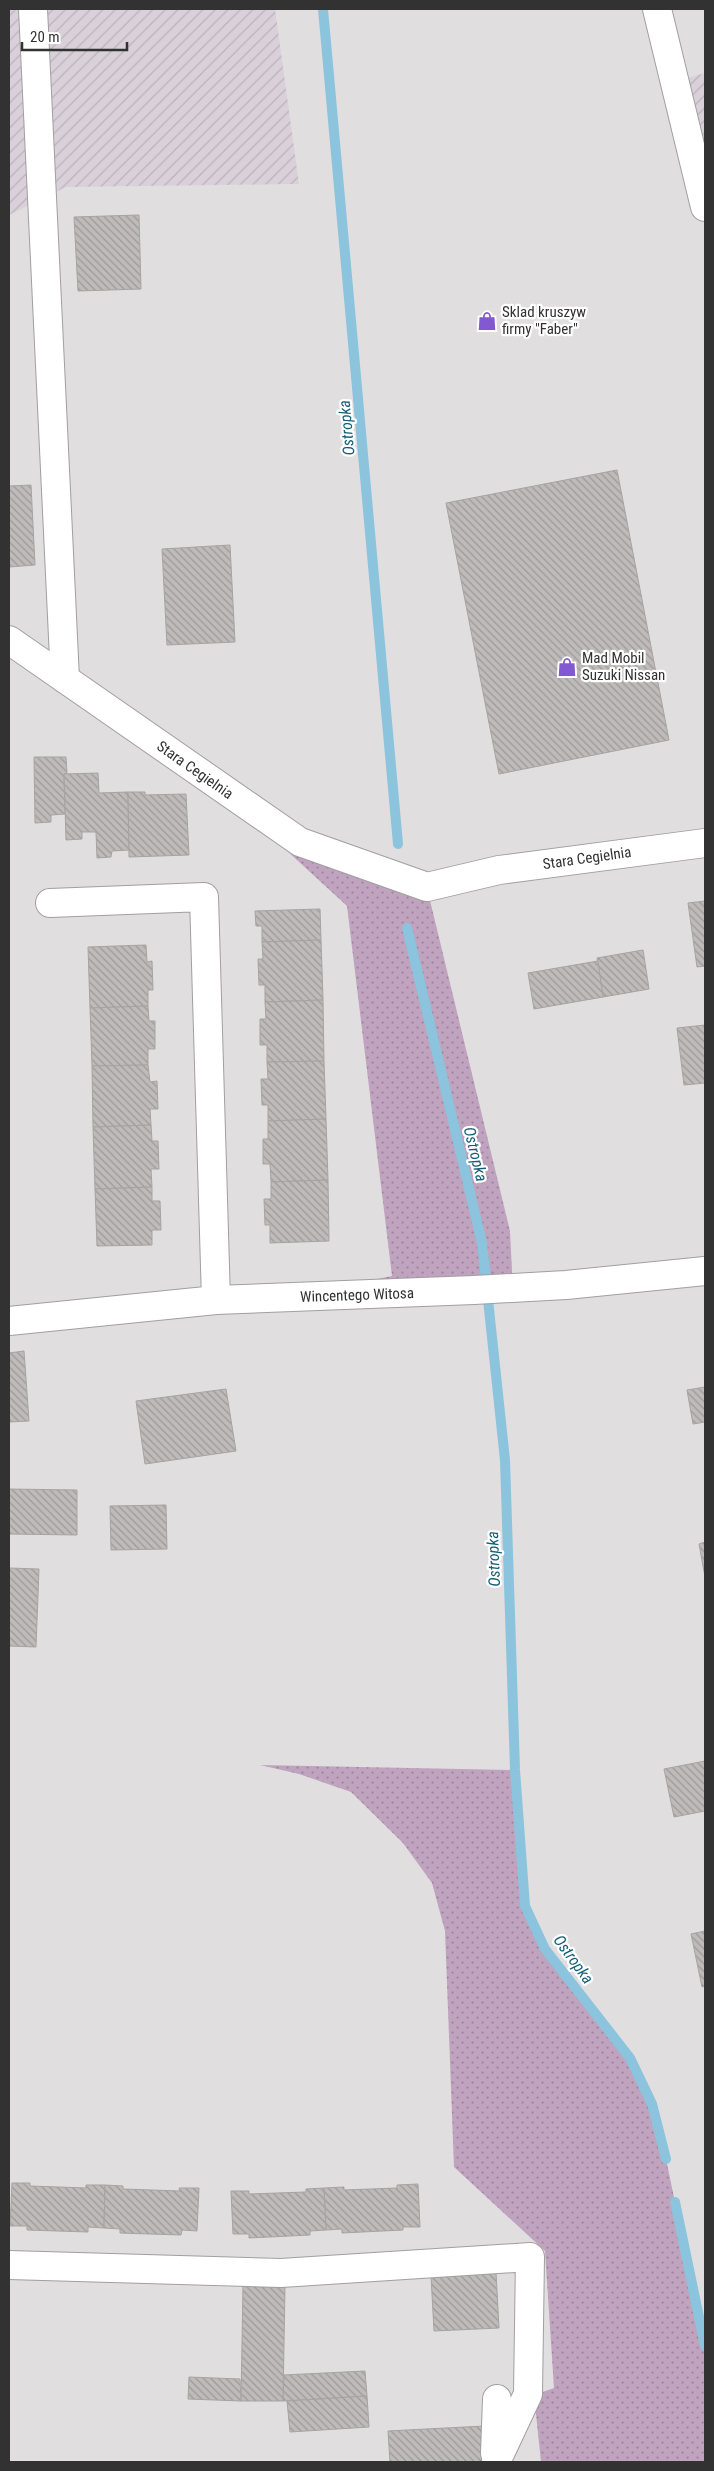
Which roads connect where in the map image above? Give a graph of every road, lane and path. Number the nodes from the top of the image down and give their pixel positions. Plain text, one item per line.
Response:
1 (33, 9) edge
2 (657, 9) edge
3 (705, 207) edge
4 (9, 640) edge
5 (65, 679) junction
6 (705, 843) edge
7 (50, 902) dead end
8 (705, 1271) edge
9 (216, 1300) junction
10 (9, 1321) edge
11 (9, 2265) edge
12 (497, 2399) dead end
13 (495, 2462) edge

1 - 5 street
2 - 3 street
4 - 5 street, Stara Cegielnia
5 - 6 street, Stara Cegielnia
7 - 9 street
8 - 9 street, Wincentego Witosa
9 - 10 street, Wincentego Witosa
11 - 13 street
12 - 13 street

